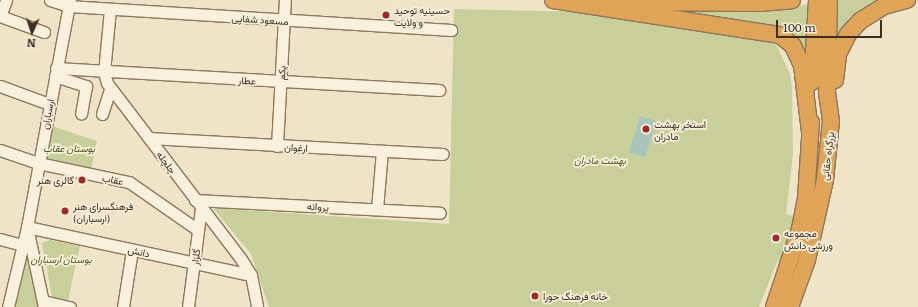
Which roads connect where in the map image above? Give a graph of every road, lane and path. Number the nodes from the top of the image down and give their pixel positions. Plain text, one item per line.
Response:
1 (6, 0) edge
2 (50, 0) edge
3 (285, 0) edge
4 (548, 0) edge
5 (553, 0) edge
6 (792, 0) edge
7 (817, 0) edge
8 (829, 0) edge
9 (906, 0) edge
10 (69, 3) edge
11 (110, 9) junction
12 (0, 16) edge
13 (284, 20) junction
14 (451, 30) dead end
15 (44, 32) dead end
16 (55, 72) junction
17 (104, 72) junction
18 (281, 82) junction
19 (0, 86) edge
20 (110, 89) junction
21 (439, 90) dead end
22 (49, 104) junction
23 (81, 114) dead end
24 (102, 114) dead end
25 (831, 122) junction
26 (810, 132) junction
27 (149, 138) junction
28 (277, 146) junction
29 (0, 150) edge
30 (382, 151) junction
31 (443, 154) dead end
32 (38, 163) junction
33 (198, 204) junction
34 (377, 209) junction
35 (440, 213) dead end
36 (27, 227) junction
37 (198, 230) junction
38 (0, 239) edge
39 (22, 245) junction
40 (132, 250) junction
41 (194, 263) junction
42 (250, 275) junction
43 (44, 304) edge
44 (8, 307) edge
45 (70, 307) edge
46 (122, 307) edge
47 (188, 307) edge
48 (257, 307) edge
49 (774, 307) edge
50 (790, 307) edge

1 - 12 street
2 - 10 street, مسعود شفاپی
3 - 13 street, یکم
4 - 5 highway
5 - 6 highway
5 - 26 highway
7 - 26 highway, بزرگراه حقانی
8 - 25 highway, بزرگراه حقانی
9 - 25 highway
10 - 11 street, مسعود شفاپی
10 - 16 street, ارسباران
11 - 13 street, مسعود شفاپی
11 - 17 street, چلچله
12 - 15 street
13 - 14 street, مسعود شفاپی
13 - 18 street, یکم
16 - 17 street, عطار
16 - 22 street, ارسباران
16 - 23 street
17 - 18 street, عطار
17 - 20 street, چلچله
18 - 21 street, عطار
18 - 28 street, یکم
19 - 22 street
20 - 24 street
20 - 27 street, چلچله
22 - 32 street, ارسباران
25 - 50 highway, بزرگراه حقانی
26 - 49 highway, بزرگراه حقانی
27 - 28 street, ارغوان
27 - 33 street, چلچله
28 - 30 street, ارغوان
29 - 32 street, عقاب
30 - 31 street, ارغوان
30 - 34 street
32 - 36 street, ارسباران
32 - 37 street, عقاب
33 - 34 street, پروانه
33 - 37 street, گلزار
33 - 42 street, چلچله
34 - 35 street, پروانه
36 - 39 street, ارسباران
36 - 40 street, دانش
36 - 43 street, ارسباران
37 - 41 street, گلزار
38 - 39 street
39 - 44 street, ارسباران
40 - 41 street, دانش
40 - 46 street
41 - 42 street, دانش
41 - 47 street, گلزار
42 - 48 street, چلچله
43 - 45 street

